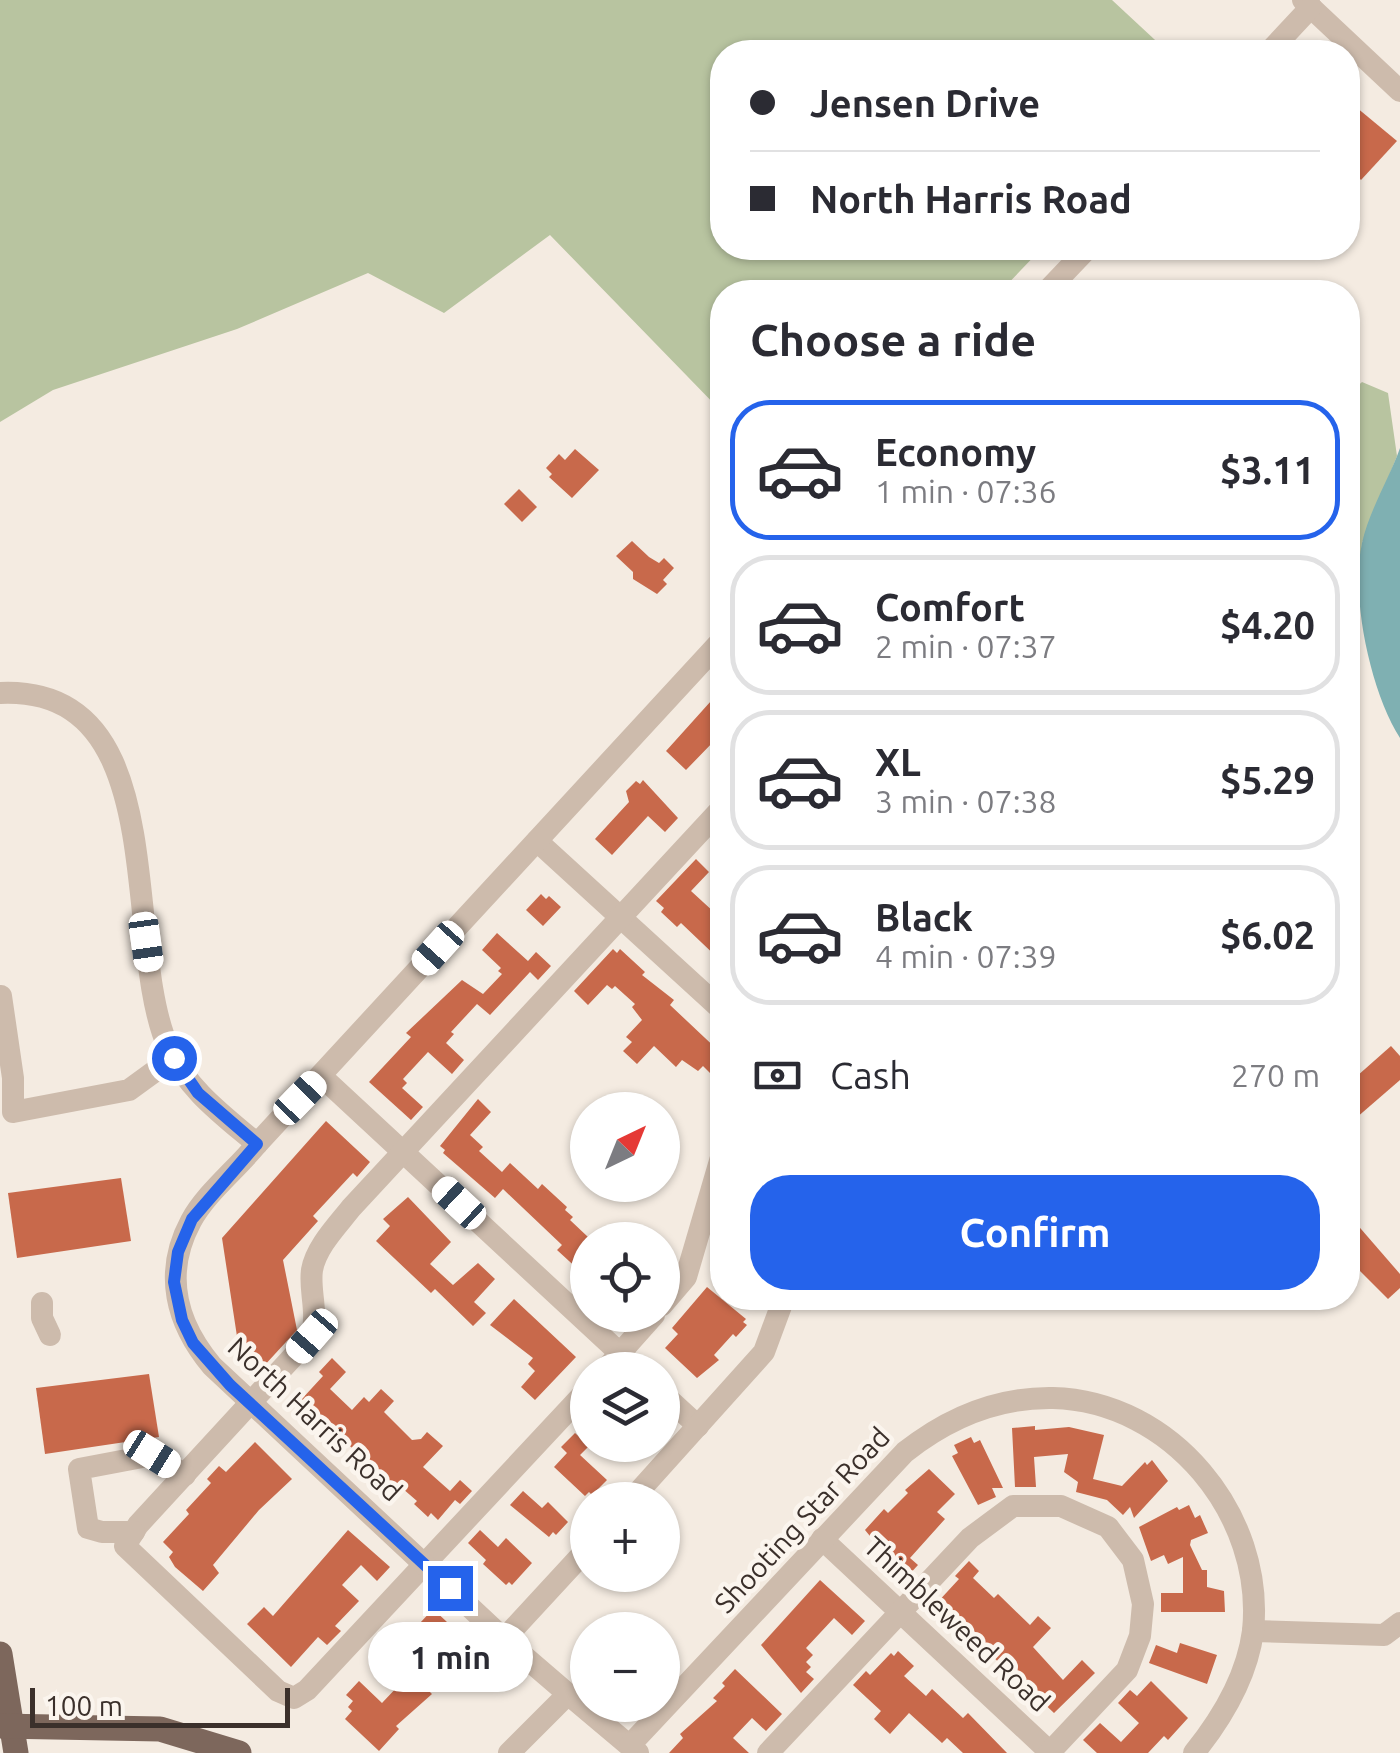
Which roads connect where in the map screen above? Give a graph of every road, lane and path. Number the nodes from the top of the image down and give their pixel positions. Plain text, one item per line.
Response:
1 (1307, 4) edge
2 (1278, 40) edge
3 (1345, 40) edge
4 (1360, 54) edge
5 (1400, 91) edge
6 (1077, 260) edge
7 (1057, 280) edge
8 (710, 653) edge
9 (0, 693) edge
10 (710, 821) edge
11 (537, 841) junction
12 (621, 918) junction
13 (2, 996) edge
14 (710, 999) edge
15 (174, 1058) junction
16 (321, 1076) junction
17 (257, 1144) junction
18 (406, 1153) junction
19 (710, 1195) edge
20 (680, 1284) edge
21 (42, 1303) dead end
22 (780, 1310) edge
23 (50, 1336) dead end
24 (608, 1352) edge
25 (251, 1404) junction
26 (570, 1408) edge
27 (680, 1410) edge
28 (698, 1426) junction
29 (185, 1475) junction
30 (647, 1482) edge
31 (134, 1532) junction
32 (822, 1539) junction
33 (424, 1563) junction
34 (570, 1568) edge
35 (899, 1612) junction
36 (1400, 1624) edge
37 (1252, 1632) junction
38 (504, 1639) junction
39 (0, 1654) edge
40 (568, 1694) junction
41 (6, 1726) edge
42 (634, 1749) edge
43 (16, 1753) edge
44 (239, 1753) edge
45 (509, 1753) edge
46 (768, 1753) edge
47 (1050, 1753) edge
48 (1194, 1753) edge

1 - 2 street
1 - 3 street
4 - 5 street
6 - 7 street
8 - 11 street, North Harris Road
9 - 15 street
10 - 12 street
11 - 12 street
11 - 16 street, North Harris Road
12 - 14 street
12 - 18 street
13 - 15 street
15 - 17 street
16 - 17 street, North Harris Road
16 - 18 street
17 - 25 street, North Harris Road
18 - 24 street
18 - 25 street
19 - 20 street
21 - 23 street
22 - 28 street
25 - 29 street
25 - 33 street, North Harris Road
26 - 33 street
27 - 28 street
28 - 30 street
29 - 31 street
29 - 31 street
31 - 33 street
32 - 35 street, Thimbleweed Road
32 - 37 street, Shooting Star Road
32 - 42 street, Shooting Star Road
33 - 38 street, North Harris Road
34 - 38 street
35 - 46 street
35 - 47 street, Thimbleweed Road
35 - 47 street
36 - 37 street
37 - 48 street, Shooting Star Road
38 - 40 street, North Harris Road
39 - 41 main road
40 - 42 street, North Harris Road
40 - 45 street
41 - 43 main road
41 - 44 main road

